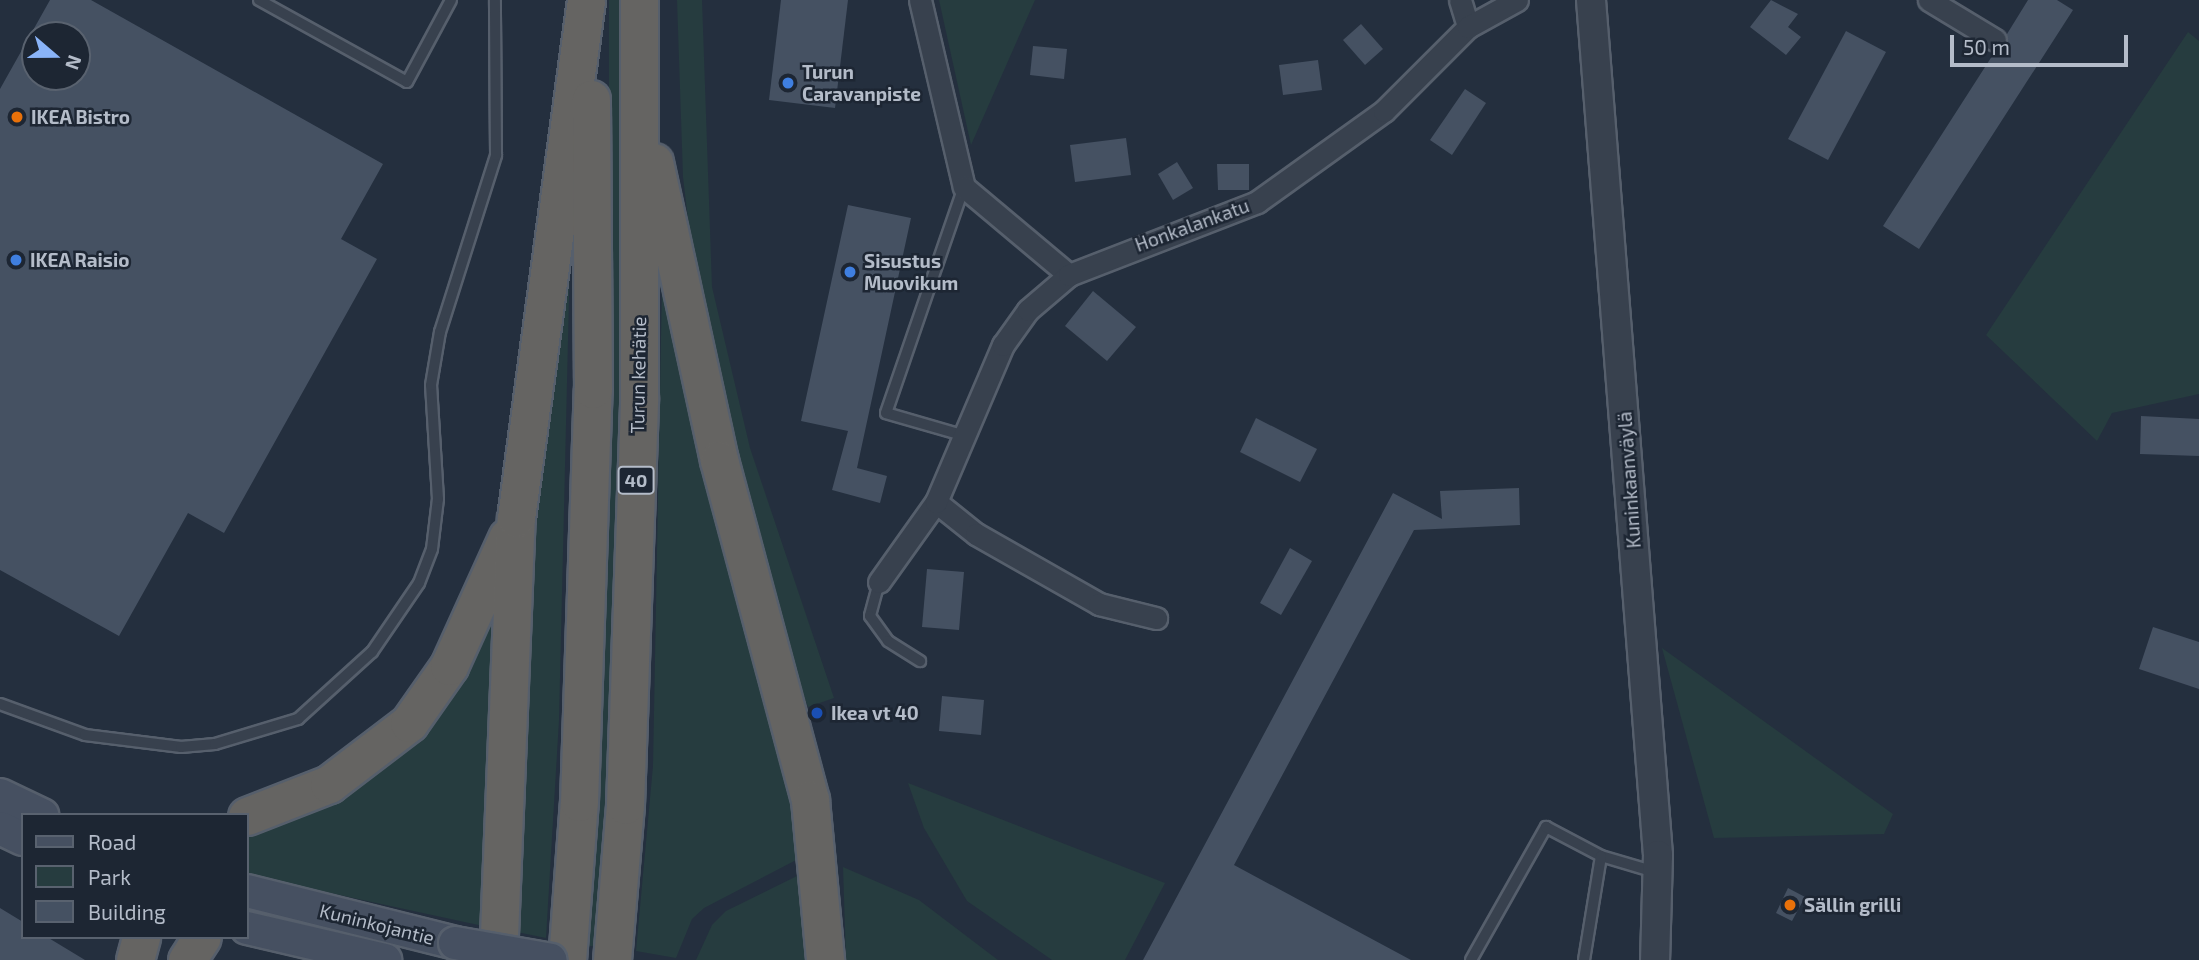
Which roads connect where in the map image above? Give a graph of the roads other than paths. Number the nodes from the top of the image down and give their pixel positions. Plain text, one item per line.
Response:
1 (259, 0) edge
2 (450, 0) edge
3 (495, 0) edge
4 (588, 0) edge
5 (639, 0) edge
6 (920, 0) edge
7 (1460, 0) edge
8 (1517, 0) edge
9 (1591, 0) edge
10 (1929, 0) edge
11 (1468, 27) junction
12 (1995, 40) dead end
13 (639, 95) junction
14 (964, 187) junction
15 (1069, 275) junction
16 (962, 435) junction
17 (936, 502) junction
18 (516, 518) junction
19 (878, 582) joint
20 (1156, 618) dead end
21 (920, 661) dead end
22 (0, 705) edge
23 (0, 795) edge
24 (37, 813) edge
25 (248, 816) edge
26 (0, 828) edge
27 (21, 838) edge
28 (1601, 856) junction
29 (1658, 873) junction
30 (248, 891) edge
31 (248, 928) edge
32 (140, 939) edge
33 (201, 939) edge
34 (135, 960) edge
35 (187, 960) edge
36 (384, 960) edge
37 (498, 960) edge
38 (551, 960) edge
39 (567, 960) edge
40 (612, 960) edge
41 (825, 960) edge
42 (1471, 960) edge
43 (1584, 960) edge
44 (1655, 960) edge

1 - 2 lane
3 - 22 lane
4 - 18 highway
4 - 39 highway, 40
5 - 13 highway, Turun kehätie / 40
6 - 14 street
7 - 11 street
8 - 11 street, Honkalankatu
9 - 29 street, Kuninkaanväylä
10 - 12 street
11 - 15 street, Honkalankatu
13 - 40 highway, Turun kehätie / 40
13 - 41 highway
14 - 15 street
14 - 16 lane
15 - 16 street, Honkalankatu
16 - 17 street, Honkalankatu
17 - 19 street, Honkalankatu
17 - 20 street
18 - 25 highway
18 - 37 highway
19 - 21 lane
23 - 24 main road
26 - 27 main road
28 - 29 lane
28 - 42 lane
28 - 43 lane
29 - 44 street, Kuninkaanväylä
30 - 38 main road, Kuninkojantie, bridge
31 - 36 main road, Kuninkojantie
32 - 34 highway
33 - 35 highway

